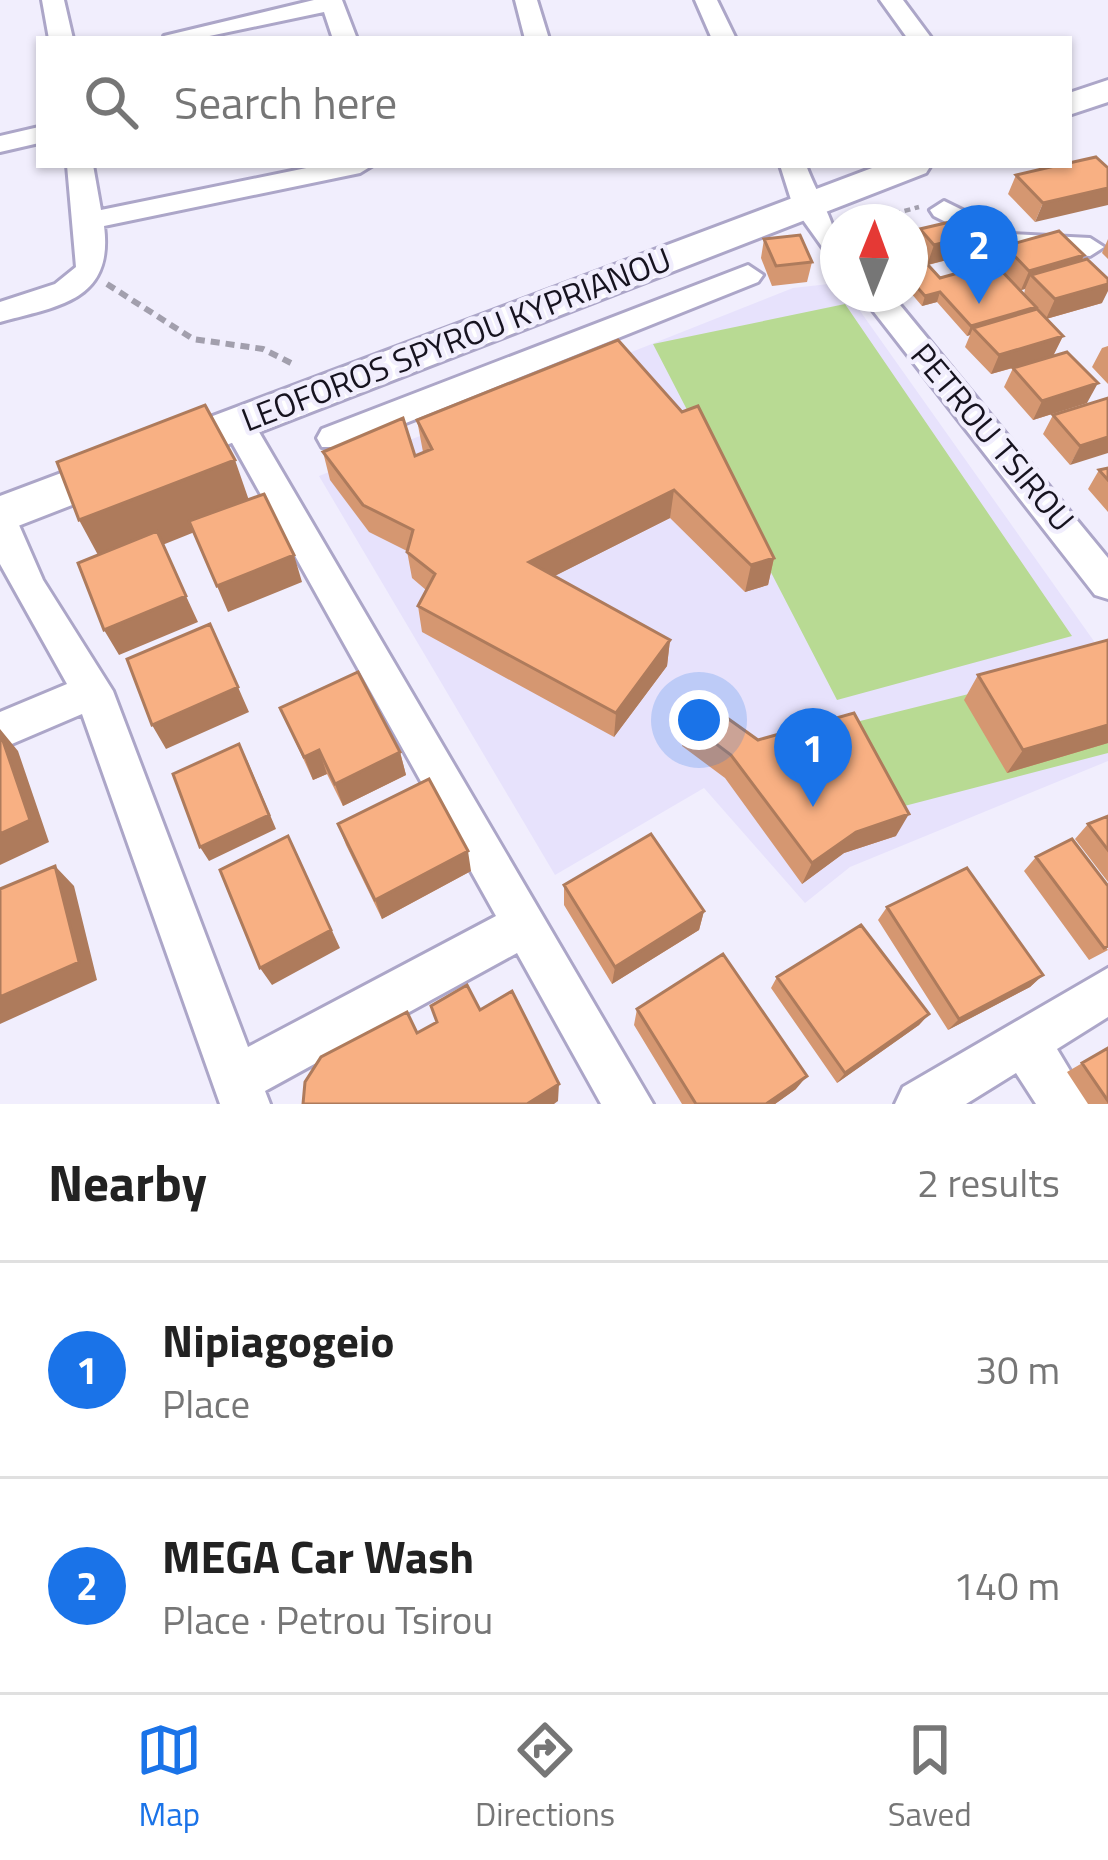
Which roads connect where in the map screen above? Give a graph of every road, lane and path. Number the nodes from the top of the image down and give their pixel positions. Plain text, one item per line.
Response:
1 (53, 0) edge
2 (526, 0) edge
3 (706, 0) edge
4 (891, 0) edge
5 (332, 2) edge
6 (60, 36) edge
7 (176, 36) dead end
8 (344, 36) edge
9 (536, 36) edge
10 (723, 36) edge
11 (918, 36) edge
12 (1108, 68) edge
13 (1072, 81) edge
14 (1108, 90) edge
15 (1072, 104) edge
16 (36, 136) edge
17 (0, 144) edge
18 (80, 168) edge
19 (345, 168) edge
20 (889, 168) edge
21 (809, 178) edge
22 (928, 205) edge
23 (944, 210) joint
24 (88, 221) junction
25 (1099, 239) edge
26 (748, 275) dead end
27 (86, 278) junction
28 (1108, 280) edge
29 (0, 312) edge
30 (889, 312) edge
31 (509, 319) junction
32 (546, 358) junction
33 (291, 363) dead end
34 (374, 370) junction
35 (404, 412) junction
36 (237, 423) junction
37 (334, 438) dead end
38 (0, 479) edge
39 (0, 517) edge
40 (1108, 584) edge
41 (93, 691) junction
42 (0, 731) edge
43 (524, 925) junction
44 (1108, 991) edge
45 (1023, 1041) junction
46 (240, 1092) edge
47 (628, 1104) edge
48 (920, 1104) edge
49 (1065, 1104) edge

1 - 6 street
2 - 9 street
3 - 10 street
4 - 11 street
5 - 7 street
5 - 8 street
12 - 13 main road
14 - 15 main road
16 - 17 street
18 - 24 street
19 - 24 street
20 - 21 main road, LEOFOROS SPYROU KYPRIANOU
21 - 31 main road, LEOFOROS SPYROU KYPRIANOU
21 - 38 main road, LEOFOROS SPYROU KYPRIANOU
22 - 23 path
23 - 25 street
24 - 27 street
25 - 28 street
26 - 32 street
27 - 29 street
27 - 33 path
30 - 40 street, PETROU TSIROU
31 - 32 street
31 - 34 main road, LEOFOROS SPYROU KYPRIANOU
32 - 35 street
34 - 35 street
34 - 36 main road, LEOFOROS SPYROU KYPRIANOU
35 - 37 street
36 - 39 main road, LEOFOROS SPYROU KYPRIANOU
36 - 43 street
39 - 41 street
41 - 42 street
41 - 46 street
43 - 46 street
43 - 47 street
44 - 45 street
45 - 48 street
45 - 49 street

